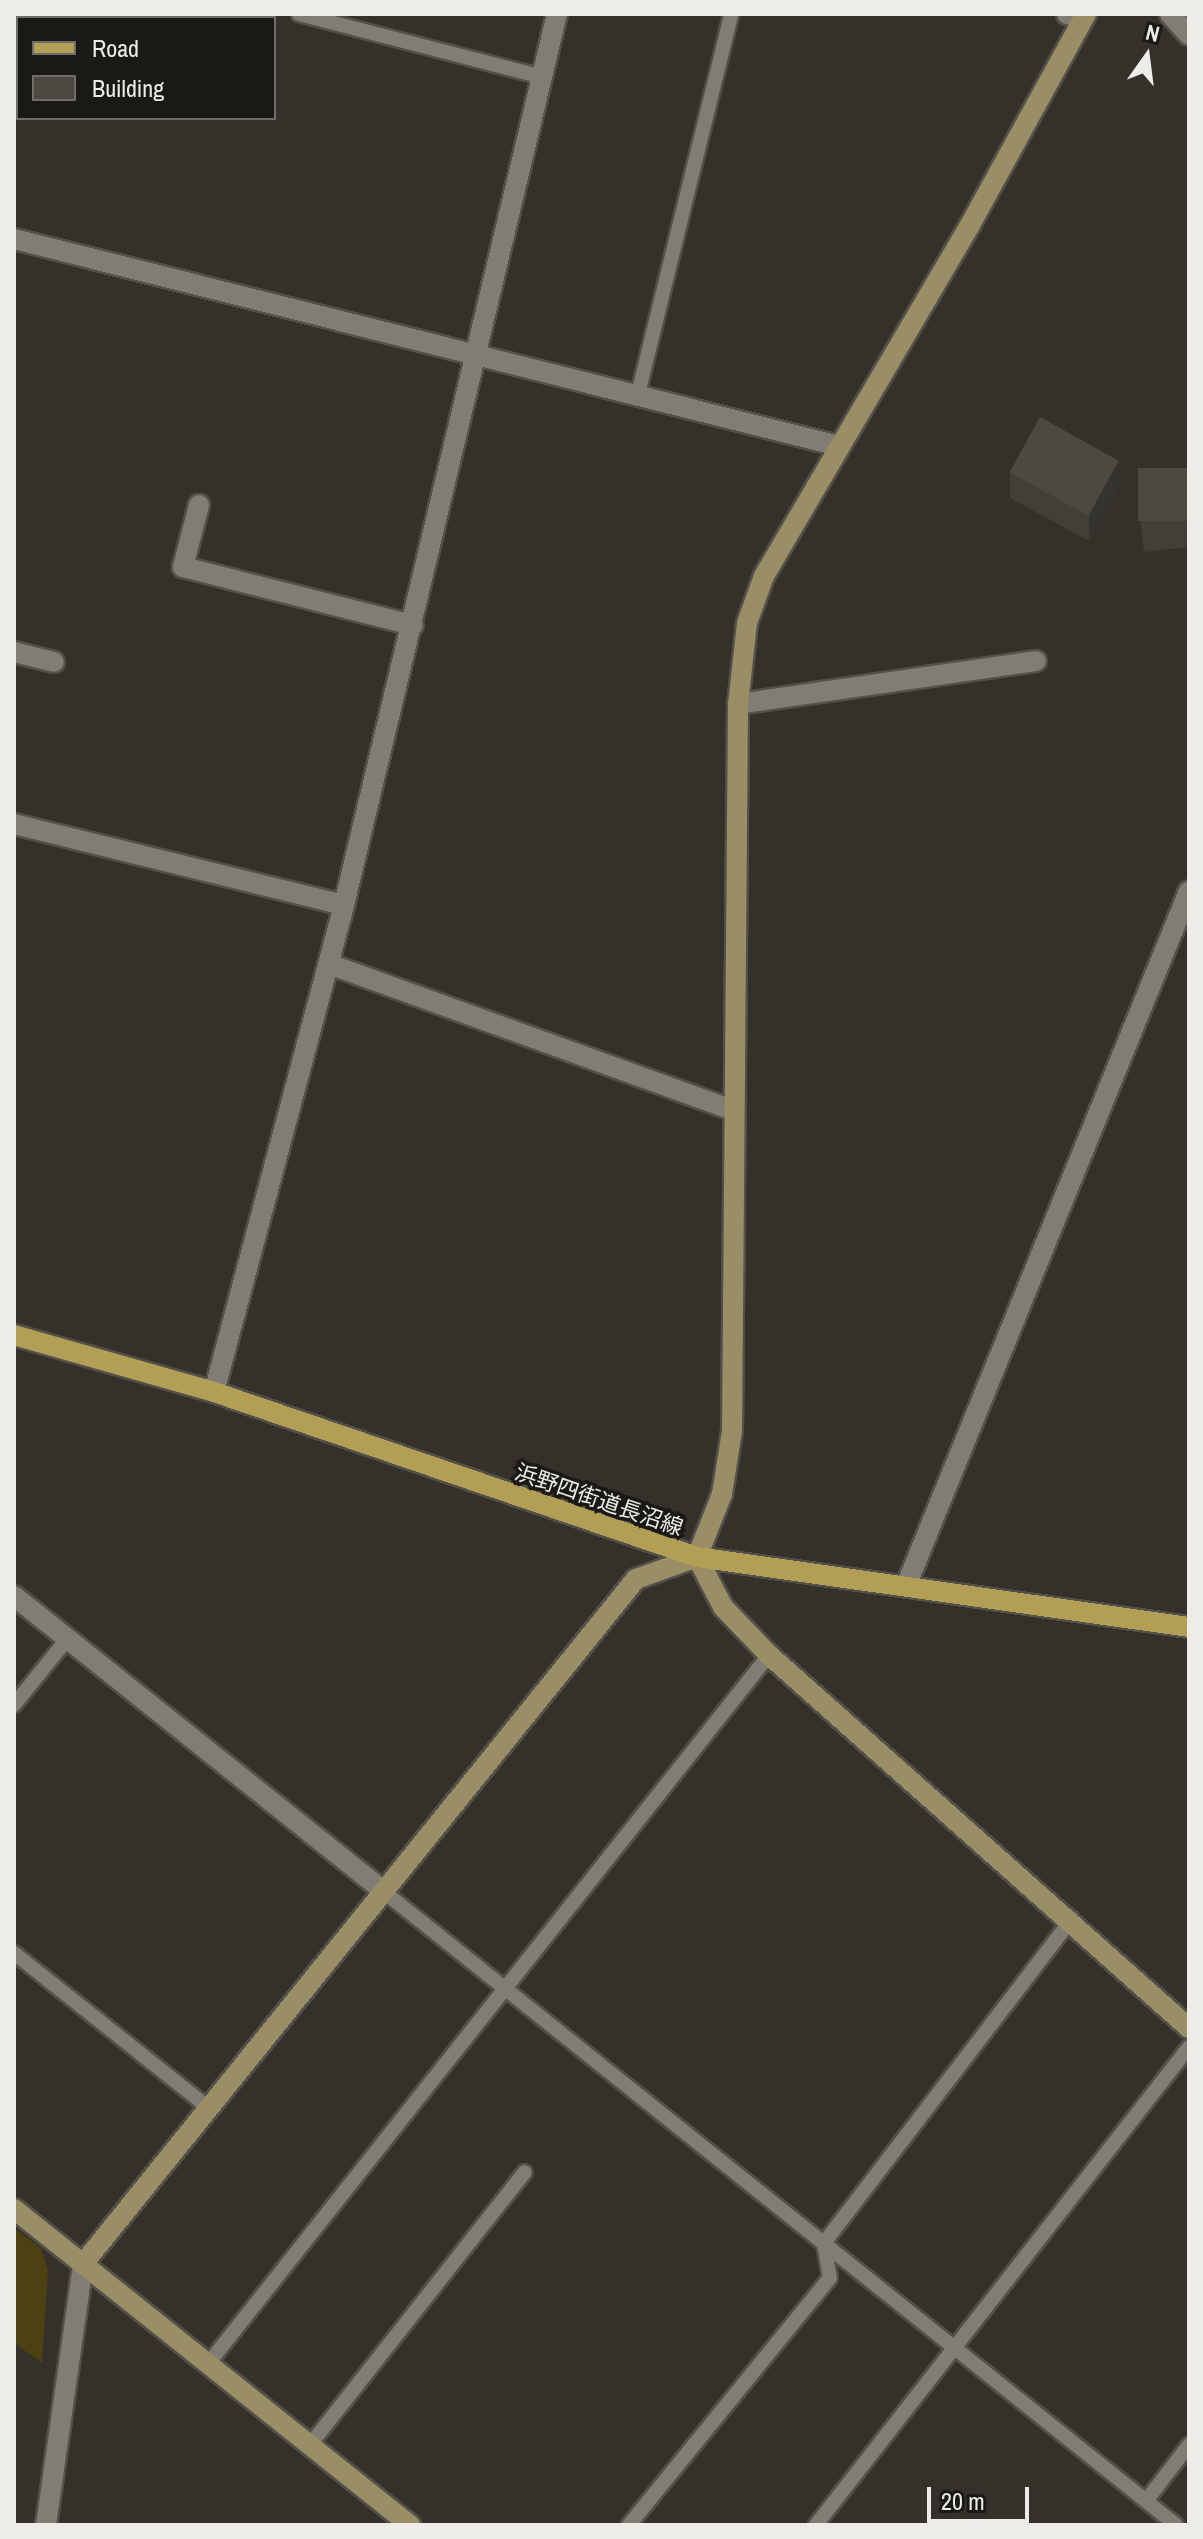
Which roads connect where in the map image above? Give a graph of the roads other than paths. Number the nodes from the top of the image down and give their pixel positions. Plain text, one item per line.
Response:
1 (299, 14) edge
2 (557, 14) edge
3 (731, 14) edge
4 (1170, 14) edge
5 (1079, 15) edge
6 (1189, 35) edge
7 (542, 77) junction
8 (14, 239) edge
9 (475, 357) junction
10 (638, 394) junction
11 (839, 446) junction
12 (199, 505) dead end
13 (413, 625) junction
14 (14, 652) edge
15 (1036, 661) dead end
16 (54, 662) dead end
17 (738, 704) junction
18 (14, 824) edge
19 (1189, 891) edge
20 (344, 905) junction
21 (329, 964) junction
22 (732, 1110) junction
23 (14, 1335) edge
24 (214, 1392) junction
25 (697, 1557) junction
26 (906, 1586) junction
27 (14, 1596) edge
28 (1189, 1627) edge
29 (68, 1638) junction
30 (769, 1655) junction
31 (14, 1705) edge
32 (383, 1891) junction
33 (1072, 1919) junction
34 (14, 1953) edge
35 (508, 1991) junction
36 (1189, 2028) edge
37 (1189, 2047) edge
38 (209, 2108) junction
39 (525, 2172) dead end
40 (14, 2209) edge
41 (824, 2243) junction
42 (83, 2264) junction
43 (955, 2348) junction
44 (208, 2364) junction
45 (310, 2445) junction
46 (1189, 2445) edge
47 (1146, 2501) junction
48 (46, 2525) edge
49 (410, 2525) edge
50 (629, 2525) edge
51 (816, 2525) edge
52 (1176, 2525) edge

1 - 7 lane
2 - 7 street
3 - 10 lane
4 - 6 street
5 - 11 street
7 - 9 street
8 - 9 street
9 - 10 street
9 - 13 street
10 - 11 street
11 - 17 street
12 - 13 street
13 - 20 street
14 - 16 street
15 - 17 street
17 - 22 street
18 - 20 street
19 - 26 street
20 - 21 street
21 - 22 street
21 - 24 street
22 - 25 street
23 - 24 main road, 浜野四街道長沼線
24 - 25 main road, 浜野四街道長沼線
25 - 26 main road, 浜野四街道長沼線
25 - 30 street
25 - 32 street
26 - 28 main road, 浜野四街道長沼線
27 - 29 street
29 - 31 lane
29 - 32 street
30 - 33 street
30 - 35 lane
32 - 35 lane
32 - 38 street
33 - 36 street
33 - 41 lane
34 - 38 lane
35 - 41 lane
35 - 44 lane
37 - 43 lane
38 - 42 street
39 - 45 lane
40 - 42 street
41 - 43 lane
41 - 50 lane
42 - 44 street
42 - 48 street
43 - 47 lane
43 - 51 lane
44 - 45 street
45 - 49 street
46 - 47 lane
47 - 52 lane

